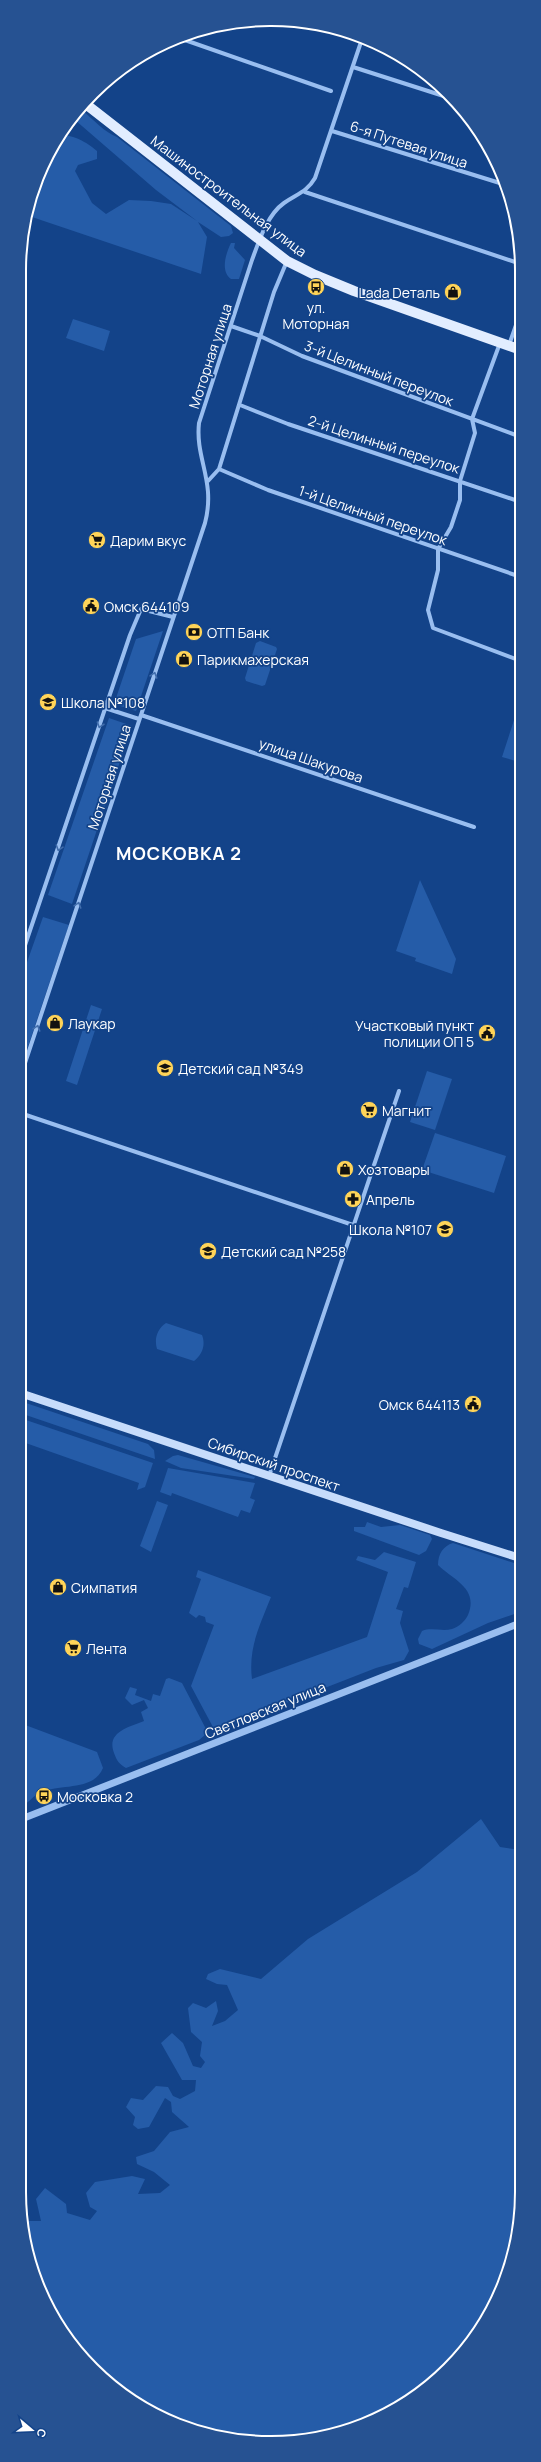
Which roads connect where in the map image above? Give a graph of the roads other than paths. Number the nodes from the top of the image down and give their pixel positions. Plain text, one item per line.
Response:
1 (187, 41) edge
2 (360, 44) edge
3 (352, 67) junction
4 (331, 91) dead end
5 (440, 95) edge
6 (89, 107) edge
7 (332, 130) junction
8 (498, 182) edge
9 (305, 192) junction
10 (259, 238) junction
11 (287, 260) junction
12 (514, 262) edge
13 (515, 324) edge
14 (231, 326) junction
15 (260, 336) junction
16 (505, 345) junction
17 (515, 348) edge
18 (240, 405) junction
19 (472, 419) junction
20 (515, 435) edge
21 (219, 470) junction
22 (208, 481) junction
23 (460, 481) junction
24 (515, 500) edge
25 (438, 550) junction
26 (515, 575) edge
27 (173, 618) junction
28 (515, 659) edge
29 (105, 708) junction
30 (140, 717) junction
31 (474, 827) dead end
32 (26, 942) edge
33 (26, 1060) edge
34 (399, 1091) dead end
35 (26, 1115) edge
36 (353, 1226) junction
37 (26, 1395) edge
38 (269, 1476) junction
39 (515, 1556) edge
40 (515, 1625) edge
41 (26, 1817) edge

1 - 4 street
2 - 3 street
3 - 5 street
3 - 7 street
6 - 10 main road, Машиностроительная улица
7 - 8 street, 6-я Путевая улица
7 - 9 street
9 - 10 street, Моторная улица
9 - 12 street
10 - 11 main road, Машиностроительная улица
10 - 14 street, Моторная улица
11 - 15 street
11 - 16 main road, Машиностроительная улица
13 - 16 street
14 - 15 street, 3-й Целинный переулок
14 - 22 street, Моторная улица
15 - 18 street
15 - 19 street, 3-й Целинный переулок
16 - 17 main road, Машиностроительная улица
16 - 19 street
18 - 21 street
18 - 23 street, 2-й Целинный переулок
19 - 20 street, 3-й Целинный переулок
19 - 23 street
21 - 22 street
21 - 25 street, 1-й Целинный переулок
22 - 27 street, Моторная улица
23 - 24 street, 2-й Целинный переулок
23 - 25 street
25 - 26 street, 1-й Целинный переулок
25 - 28 street
27 - 29 street, Моторная улица
30 -> 27 street, Моторная улица
29 - 30 street, улица Шакурова
29 -> 32 street, Моторная улица
30 - 31 street, улица Шакурова
33 -> 30 street, Моторная улица
34 - 36 street
35 - 36 street
36 - 38 street
37 - 38 main road, Сибирский проспект
38 - 39 main road, Сибирский проспект
40 - 41 street, Светловская улица

